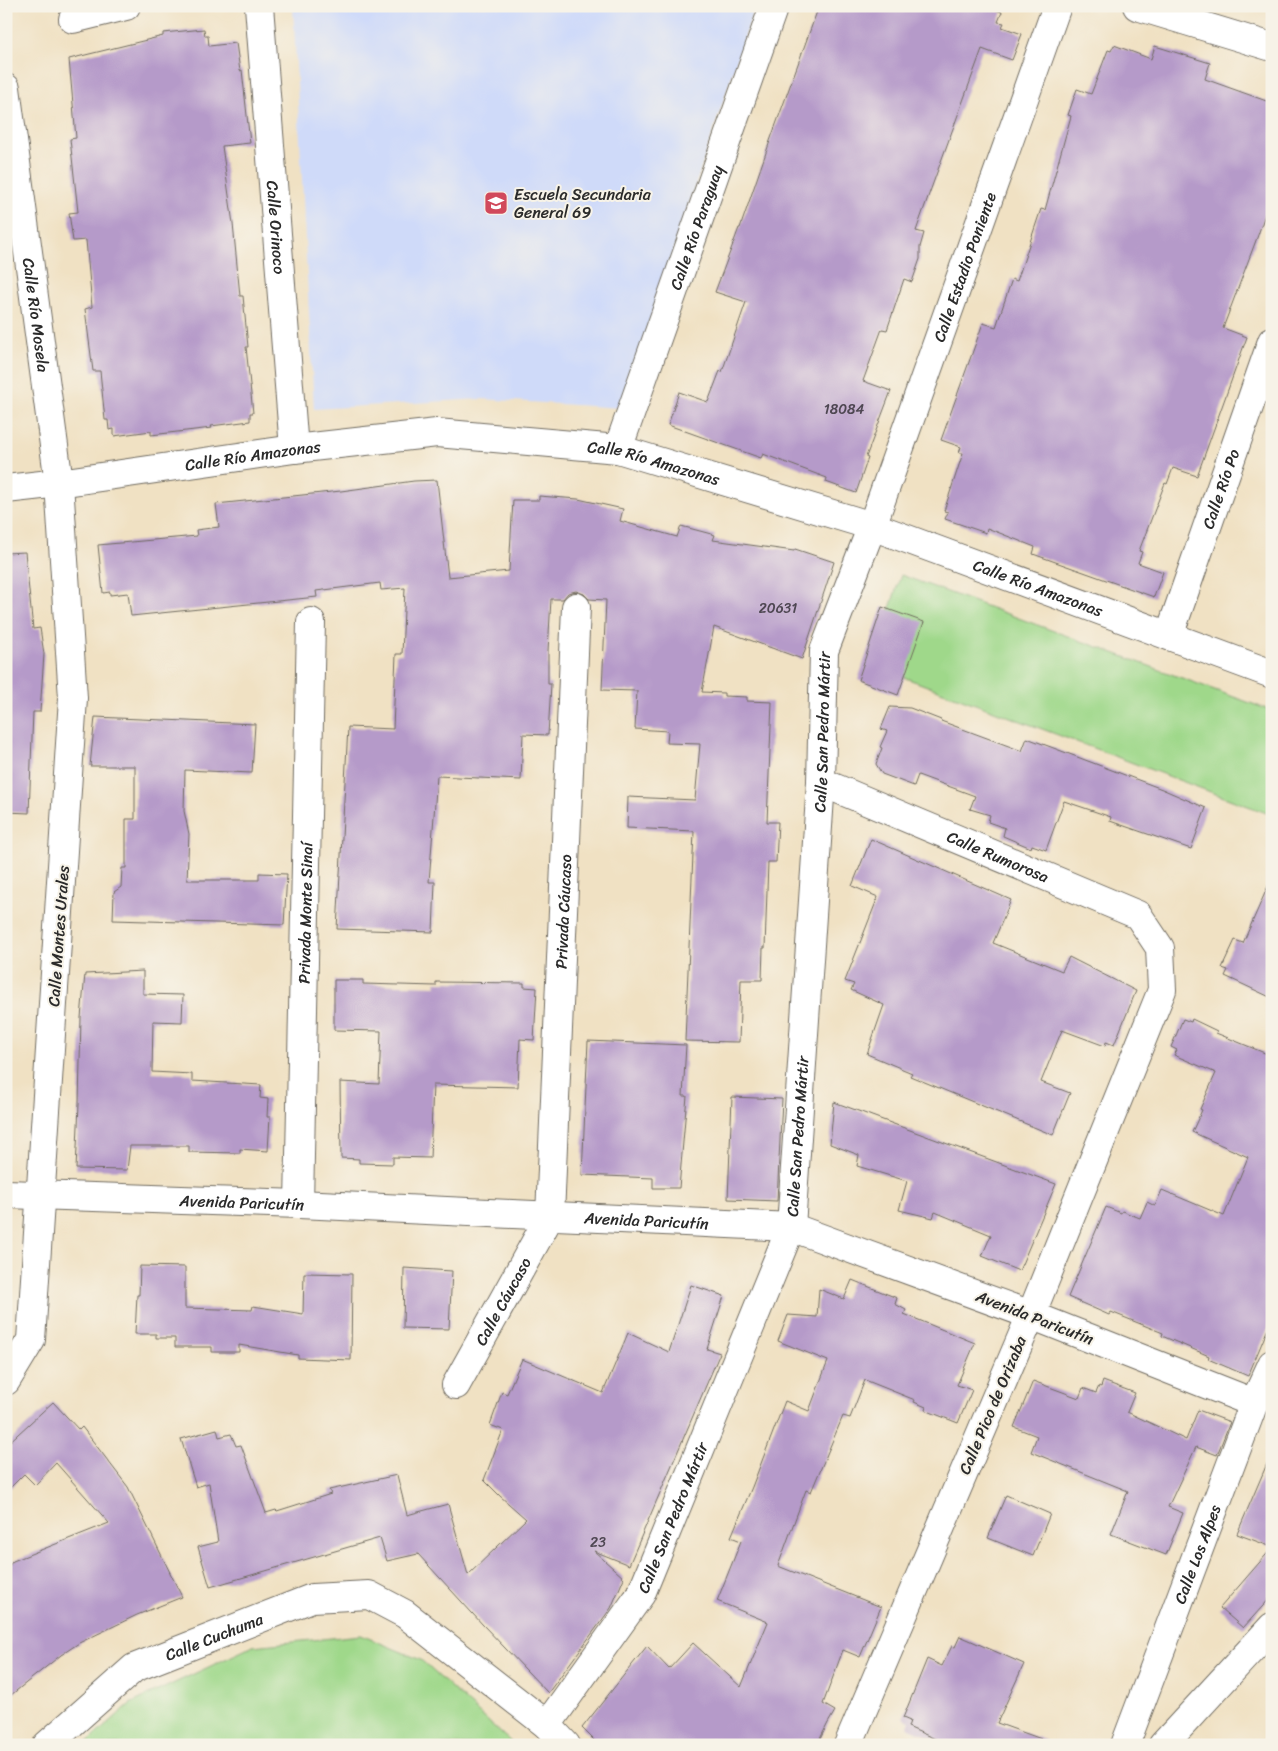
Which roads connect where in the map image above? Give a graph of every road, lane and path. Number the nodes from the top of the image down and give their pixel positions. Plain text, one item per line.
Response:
1 (126, 6) edge
2 (258, 6) edge
3 (774, 6) edge
4 (1057, 6) edge
5 (1137, 6) edge
6 (73, 19) dead end
7 (1272, 47) edge
8 (6, 88) edge
9 (1272, 341) edge
10 (294, 449) junction
11 (618, 449) junction
12 (59, 483) junction
13 (6, 489) edge
14 (872, 526) junction
15 (576, 607) dead end
16 (311, 622) dead end
17 (1169, 636) junction
18 (1272, 674) edge
19 (821, 782) junction
20 (1160, 948) joint
21 (6, 1194) edge
22 (42, 1196) junction
23 (299, 1204) junction
24 (550, 1216) junction
25 (791, 1227) junction
26 (1031, 1315) junction
27 (1272, 1364) edge
28 (6, 1381) edge
29 (456, 1385) dead end
30 (1254, 1403) junction
31 (1272, 1628) edge
32 (547, 1725) junction
33 (47, 1745) edge
34 (566, 1745) edge
35 (848, 1745) edge
36 (1125, 1745) edge
37 (1163, 1745) edge

1 - 6 street
2 - 10 street, Calle Orinoco
3 - 11 street, Calle Río Paraguay
4 - 14 street, Calle Estadio Poniente
5 - 7 street
8 - 12 street, Calle Río Mosela
9 - 17 street, Calle Río Po
10 - 11 street, Calle Río Amazonas
10 - 12 street, Calle Río Amazonas
11 - 14 street, Calle Río Amazonas
12 - 13 street, Calle Río Amazonas
12 - 22 street, Calle Montes Urales
14 - 17 street, Calle Río Amazonas
14 - 19 street, Calle San Pedro Mártir
15 - 24 street, Privada Cáucaso
16 - 23 street, Privada Monte Sinaí
17 - 18 street, Calle Río Amazonas
19 - 20 street, Calle Rumorosa
19 - 25 street, Calle San Pedro Mártir
20 - 26 street, Calle Pico de Orizaba
21 - 22 street, Avenida Paricutín
22 - 23 street, Avenida Paricutín
22 - 28 street, Calle Montes Urales
23 - 24 street, Avenida Paricutín
24 - 25 street, Avenida Paricutín
24 - 29 street, Calle Cáucaso
25 - 26 street, Avenida Paricutín
25 - 32 street, Calle San Pedro Mártir
26 - 30 street, Avenida Paricutín
26 - 35 street, Calle Pico de Orizaba
27 - 30 street, Calle Los Alpes
30 - 36 street, Calle Los Alpes
31 - 37 street
32 - 33 street, Calle Cuchuma
32 - 34 street, Calle Cuchuma

